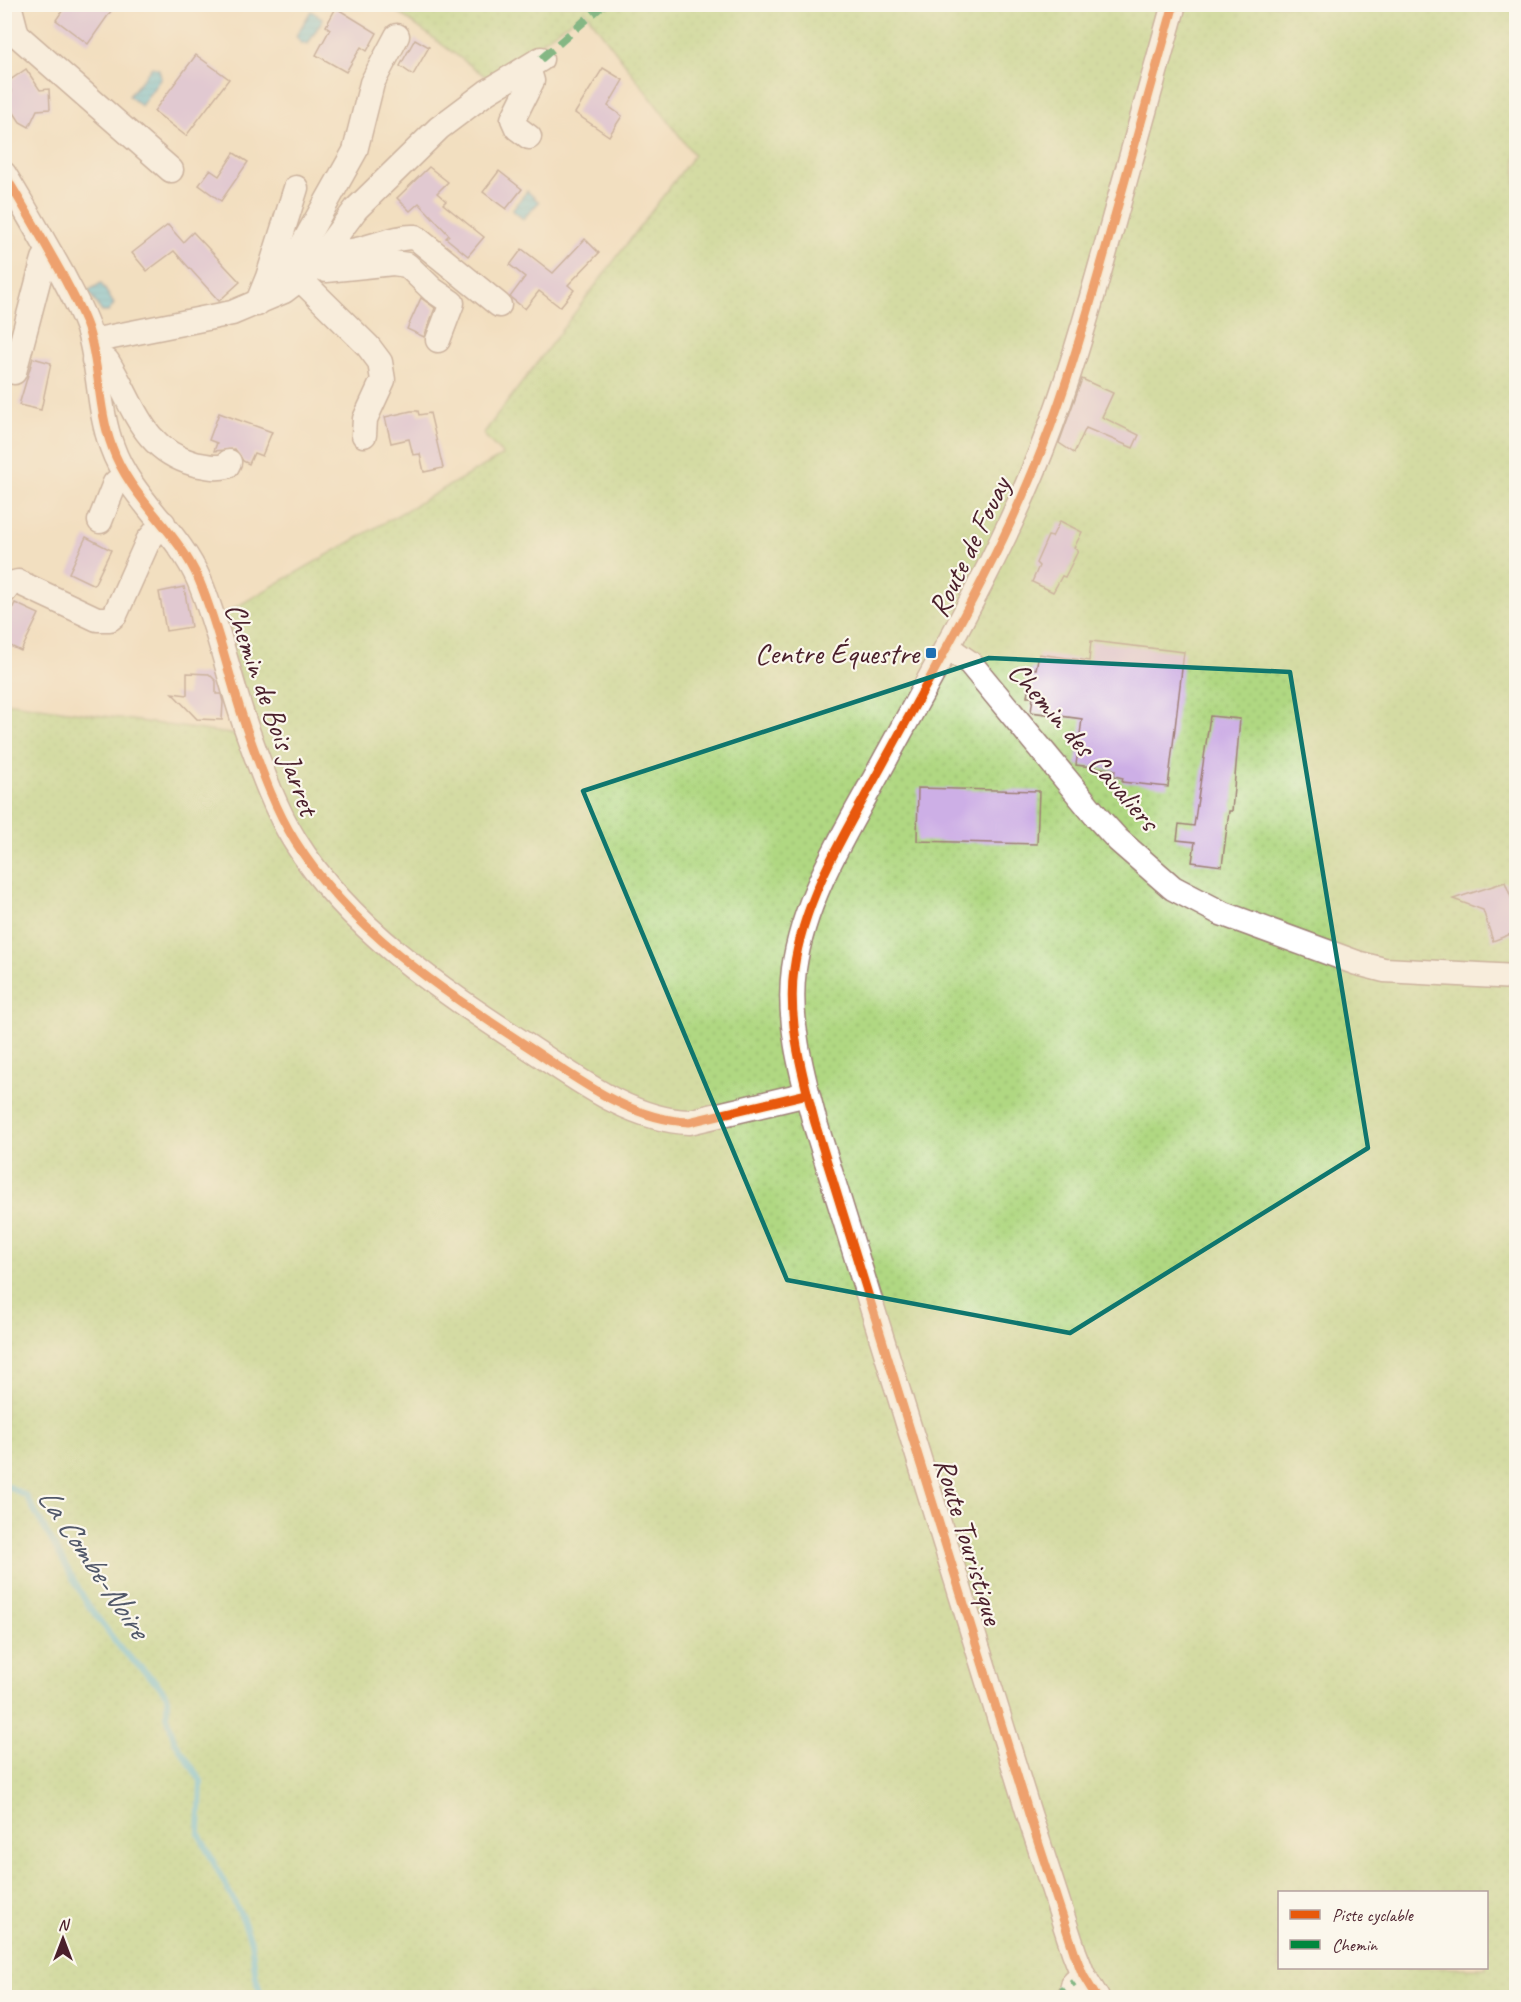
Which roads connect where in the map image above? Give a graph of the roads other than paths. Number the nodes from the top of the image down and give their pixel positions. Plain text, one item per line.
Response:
1 (1174, 4) edge
2 (4, 7) edge
3 (397, 36) dead end
4 (529, 136) dead end
5 (171, 170) dead end
6 (4, 174) edge
7 (296, 188) dead end
8 (51, 255) junction
9 (309, 269) junction
10 (257, 304) junction
11 (499, 305) dead end
12 (438, 340) dead end
13 (93, 351) junction
14 (14, 372) dead end
15 (364, 435) dead end
16 (230, 462) dead end
17 (124, 475) junction
18 (99, 521) dead end
19 (163, 523) junction
20 (4, 592) edge
21 (947, 647) junction
22 (1516, 977) edge
23 (807, 1094) junction
24 (1083, 1975) junction
25 (1070, 1998) edge
26 (1097, 1998) edge

1 - 21 street, Route de Fouay
2 - 5 street
3 - 9 street
4 - 9 street
6 - 8 street, Chemin de Bois Jarret
7 - 10 street
8 - 13 street, Chemin de Bois Jarret
8 - 14 street
9 - 10 street
9 - 11 street
9 - 12 street
9 - 15 street
10 - 13 street
13 - 16 street
13 - 17 street, Chemin de Bois Jarret
17 - 18 street
17 - 19 street, Chemin de Bois Jarret
19 - 20 street
19 - 23 street, Chemin de Bois Jarret
21 - 22 street, Chemin des Cavaliers
21 - 23 street, Route de Fouay
23 - 24 street, Route Touristique
24 - 25 street
24 - 26 street, Route Touristique

